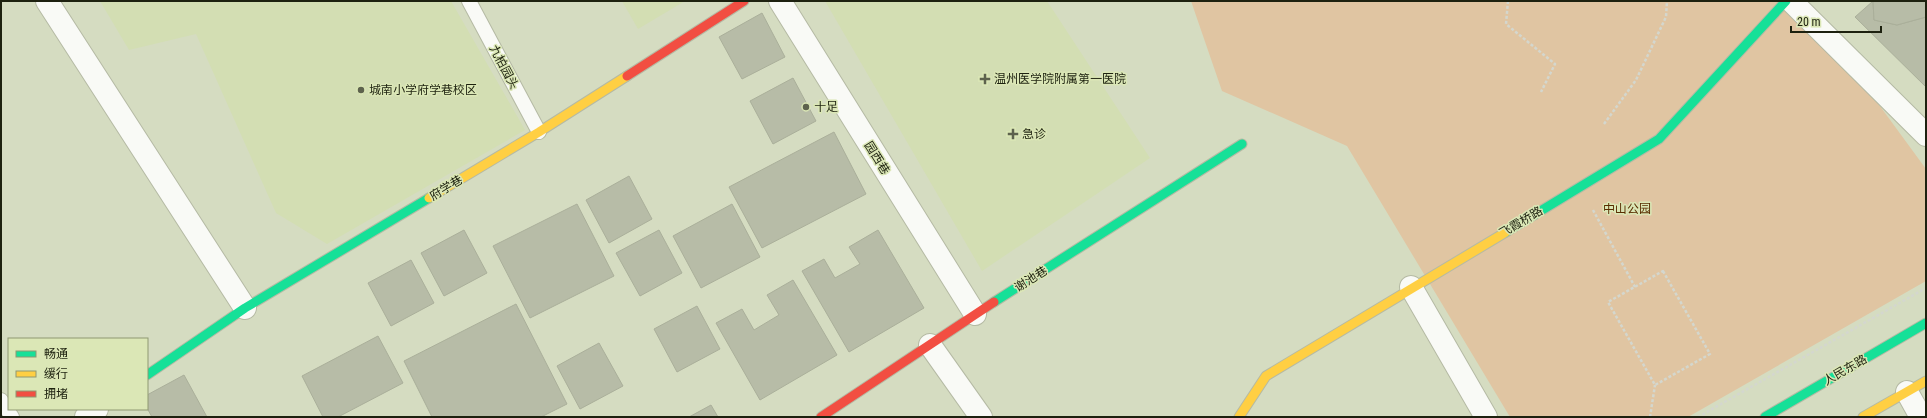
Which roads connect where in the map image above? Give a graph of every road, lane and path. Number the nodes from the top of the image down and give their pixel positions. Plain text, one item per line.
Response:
1 (47, 1) edge
2 (469, 1) edge
3 (744, 1) edge
4 (780, 1) edge
5 (1508, 1) edge
6 (1667, 1) edge
7 (1786, 1) edge
8 (1791, 1) edge
9 (1541, 92) dead end
10 (1604, 124) dead end
11 (539, 132) junction
12 (1926, 135) edge
13 (1242, 144) dead end
14 (1580, 186) junction
15 (1411, 287) junction
16 (1635, 287) junction
17 (1926, 288) edge
18 (245, 308) junction
19 (975, 314) junction
20 (1926, 323) edge
21 (930, 345) junction
22 (148, 374) edge
23 (1926, 381) edge
24 (1655, 385) junction
25 (1906, 392) junction
26 (1, 400) edge
27 (96, 410) edge
28 (12, 417) edge
29 (86, 417) edge
30 (821, 417) edge
31 (981, 417) edge
32 (1239, 417) edge
33 (1486, 417) edge
34 (1650, 417) edge
35 (1698, 417) edge
36 (1765, 417) edge
37 (1863, 417) edge
38 (1921, 417) edge

1 - 18 street
2 - 11 lane, 九柏园头
3 - 11 main road, 府学巷
4 - 19 street, 园西巷
5 - 9 path
6 - 10 path
7 - 14 main road, 飞霞桥路
8 - 12 street
11 - 18 main road, 府学巷
13 - 19 main road, 谢池巷
14 - 15 main road, 飞霞桥路
14 - 16 path
15 - 32 main road, 飞霞桥路
15 - 33 street
16 - 24 path
16 - 24 path
17 - 35 path
18 - 22 main road, 府学巷
19 - 21 main road, 谢池巷
20 - 36 main road, 人民东路
21 - 30 main road, 谢池巷
21 - 31 street
23 - 25 main road
24 - 34 path
25 - 37 main road
25 - 38 street
26 - 28 lane
27 - 29 street

